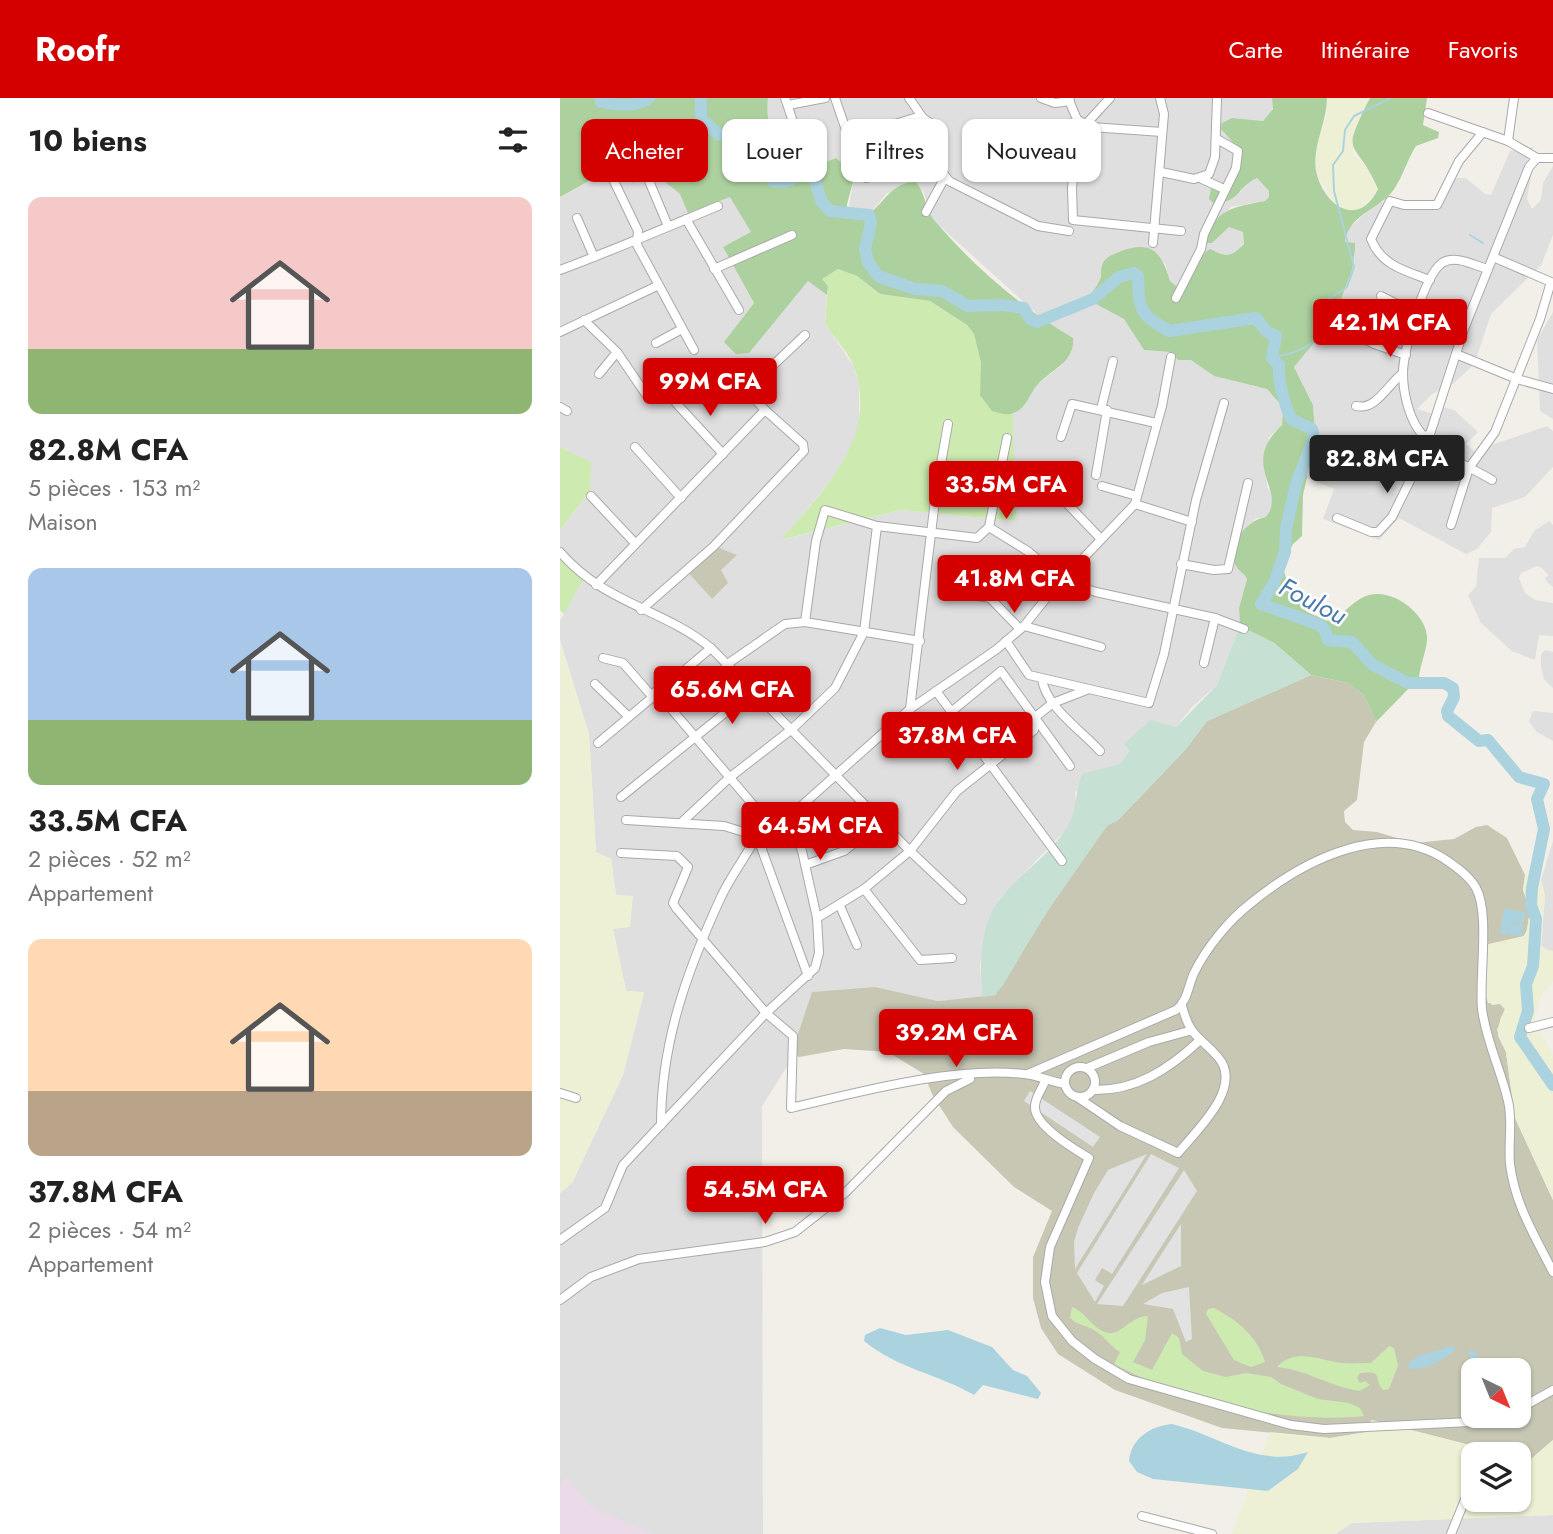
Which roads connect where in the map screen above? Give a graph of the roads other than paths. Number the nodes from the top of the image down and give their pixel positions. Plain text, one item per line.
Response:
1 (825, 98) edge
2 (835, 98) edge
3 (909, 98) edge
4 (1041, 98) edge
5 (1110, 98) edge
6 (1160, 98) edge
7 (1217, 98) edge
8 (1514, 98) edge
9 (1069, 100) edge
10 (786, 102) edge
11 (1428, 113) dead end
12 (921, 116) junction
13 (792, 119) edge
14 (842, 119) edge
15 (911, 119) edge
16 (925, 119) edge
17 (1080, 119) edge
18 (1086, 119) edge
19 (1101, 124) edge
20 (1162, 132) junction
21 (1483, 132) junction
22 (1217, 139) junction
23 (1508, 141) junction
24 (1537, 158) junction
25 (1553, 158) edge
26 (1161, 172) junction
27 (948, 179) edge
28 (1202, 179) junction
29 (615, 182) edge
30 (649, 182) edge
31 (942, 182) edge
32 (1073, 182) edge
33 (1224, 189) junction
34 (718, 206) dead end
35 (926, 212) dead end
36 (577, 218) dead end
37 (686, 219) junction
38 (1073, 220) junction
39 (668, 226) junction
40 (1155, 227) junction
41 (1181, 231) dead end
42 (792, 235) dead end
43 (636, 243) junction
44 (1153, 243) dead end
45 (594, 257) junction
46 (1493, 257) junction
47 (714, 269) junction
48 (1488, 269) junction
49 (560, 270) edge
50 (1430, 280) junction
51 (657, 286) junction
52 (1381, 296) dead end
53 (1176, 298) dead end
54 (738, 310) dead end
55 (1417, 314) junction
56 (584, 320) junction
57 (682, 329) junction
58 (1352, 331) dead end
59 (560, 332) edge
60 (805, 335) dead end
61 (656, 343) dead end
62 (694, 350) dead end
63 (617, 352) junction
64 (1456, 354) junction
65 (1406, 355) junction
66 (1171, 357) dead end
67 (1113, 361) dead end
68 (732, 373) dead end
69 (1403, 373) junction
70 (599, 374) dead end
71 (1517, 379) junction
72 (748, 389) junction
73 (1553, 389) edge
74 (647, 396) dead end
75 (676, 403) dead end
76 (1224, 403) dead end
77 (1356, 406) dead end
78 (1104, 409) junction
79 (765, 410) junction
80 (1156, 423) junction
81 (948, 424) dead end
82 (1060, 437) dead end
83 (1423, 437) junction
84 (1007, 438) dead end
85 (635, 447) dead end
86 (723, 454) junction
87 (1031, 466) dead end
88 (1469, 468) junction
89 (1096, 475) dead end
90 (1492, 480) dead end
91 (1248, 483) dead end
92 (1102, 486) dead end
93 (591, 496) dead end
94 (681, 498) junction
95 (1136, 500) junction
96 (1337, 518) dead end
97 (1192, 522) junction
98 (1451, 525) dead end
99 (877, 526) junction
100 (989, 527) junction
101 (932, 532) junction
102 (1101, 539) junction
103 (634, 542) junction
104 (560, 552) edge
105 (1181, 564) junction
106 (1063, 581) junction
107 (596, 585) junction
108 (954, 592) dead end
109 (1172, 608) junction
110 (641, 610) junction
111 (1215, 618) junction
112 (805, 622) junction
113 (1022, 627) junction
114 (1244, 629) dead end
115 (864, 632) junction
116 (920, 641) junction
117 (1006, 641) junction
118 (1101, 647) dead end
119 (711, 648) junction
120 (603, 658) dead end
121 (1204, 663) dead end
122 (726, 665) junction
123 (1042, 678) junction
124 (595, 684) dead end
125 (1089, 690) junction
126 (752, 691) junction
127 (936, 691) junction
128 (654, 693) junction
129 (1053, 702) junction
130 (910, 709) junction
131 (951, 712) junction
132 (628, 716) junction
133 (1034, 718) junction
134 (792, 729) junction
135 (695, 739) junction
136 (598, 743) dead end
137 (1100, 751) dead end
138 (990, 765) junction
139 (1070, 766) dead end
140 (836, 775) junction
141 (729, 778) junction
142 (621, 797) dead end
143 (790, 816) junction
144 (626, 820) dead end
145 (681, 822) junction
146 (881, 822) junction
147 (772, 827) junction
148 (757, 836) junction
149 (910, 850) junction
150 (621, 853) dead end
151 (1062, 862) dead end
152 (806, 866) junction
153 (864, 889) junction
154 (962, 900) dead end
155 (840, 906) junction
156 (817, 918) junction
157 (702, 940) junction
158 (857, 945) dead end
159 (952, 958) dead end
160 (808, 976) junction
161 (1182, 1006) junction
162 (766, 1013) junction
163 (1553, 1022) edge
164 (1529, 1028) dead end
165 (1189, 1031) junction
166 (1199, 1041) junction
167 (1087, 1068) junction
168 (1028, 1074) junction
169 (979, 1075) junction
170 (1045, 1081) junction
171 (1065, 1084) junction
172 (1093, 1090) junction
173 (560, 1093) edge
174 (1077, 1097) junction
175 (576, 1098) dead end
176 (661, 1125) junction
177 (560, 1240) edge
178 (1553, 1272) edge
179 (560, 1300) edge
180 (1553, 1390) edge
181 (1531, 1402) edge
182 (1461, 1423) edge
183 (1461, 1509) edge
184 (1142, 1516) dead end
185 (1212, 1534) edge
186 (1451, 1534) edge

1 - 10 street
2 - 14 street
3 - 12 street
4 - 9 street
5 - 18 street
6 - 20 street
7 - 22 street
8 - 23 street
9 - 17 street
10 - 13 street
11 - 21 street
12 - 15 street
12 - 16 street
19 - 20 street
20 - 26 street
21 - 23 street
21 - 50 street
22 - 28 street
22 - 33 street
23 - 24 street
24 - 25 street
24 - 46 street
26 - 28 street
26 - 40 street
27 - 38 street
28 - 33 street
29 - 43 street
30 - 39 street
31 - 35 street
32 - 38 street
33 - 53 street
34 - 37 street
36 - 45 street
37 - 39 street
37 - 47 street
38 - 40 street
39 - 43 street
40 - 41 street
40 - 44 street
42 - 47 street
43 - 45 street
43 - 51 street
45 - 49 street
46 - 48 street
46 - 71 street
47 - 54 street
48 - 50 street
48 - 64 street
50 - 55 street
51 - 56 street
51 - 57 street
52 - 55 street
55 - 65 street
56 - 59 street
56 - 63 street
57 - 61 street
57 - 62 street
58 - 65 street
60 - 72 street
63 - 70 street
63 - 74 street
64 - 71 street
64 - 83 street
65 - 69 street
66 - 80 street
67 - 78 street
68 - 72 street
69 - 77 street
69 - 83 street
71 - 73 street
71 - 88 street
72 - 79 street
75 - 86 street
76 - 97 street
78 - 80 street
78 - 82 street
78 - 89 street
79 - 86 street
79 - 110 street
80 - 95 street
81 - 101 street
83 - 88 street
83 - 96 street
84 - 100 street
85 - 94 street
86 - 94 street
87 - 102 street
88 - 90 street
88 - 98 street
91 - 105 street
92 - 95 street
93 - 103 street
94 - 103 street
95 - 97 street
95 - 102 street
97 - 105 street
99 - 101 street
99 - 112 street
99 - 115 street
100 - 101 street
100 - 106 street
101 - 116 street
102 - 106 street
103 - 107 street
104 - 107 street
105 - 109 street
106 - 109 street
106 - 113 street
107 - 110 street
108 - 113 street
109 - 111 street
109 - 125 street
110 - 119 street
111 - 114 street
111 - 121 street
112 - 115 street
112 - 122 street
113 - 117 street
113 - 118 street
115 - 116 street
115 - 134 street
116 - 130 street
117 - 123 street
117 - 127 street
119 - 122 street
119 - 128 street
120 - 128 street
122 - 126 street
123 - 125 street
123 - 129 street
124 - 132 street
125 - 129 street
126 - 134 street
126 - 135 street
127 - 130 street
127 - 131 street
128 - 132 street
128 - 135 street
129 - 133 street
129 - 137 street
130 - 140 street
131 - 133 street
131 - 138 street
132 - 136 street
133 - 138 street
133 - 139 street
134 - 140 street
134 - 141 street
135 - 141 street
135 - 142 street
138 - 149 street
138 - 151 street
140 - 143 street
140 - 146 street
141 - 145 street
141 - 147 street
143 - 147 street
143 - 152 street
144 - 145 street
145 - 148 street
146 - 149 street
146 - 152 street
147 - 148 street
148 - 157 street
148 - 160 street
149 - 153 street
149 - 154 street
150 - 157 street
152 - 156 street
153 - 155 street
153 - 159 street
155 - 156 street
155 - 158 street
156 - 160 street
157 - 162 street
157 - 176 street
160 - 162 street
161 - 165 street
161 - 168 street
161 - 178 street
162 - 169 street
162 - 176 street
163 - 164 street
165 - 166 street
165 - 167 street
166 - 172 street
166 - 174 street
167 - 171 street
167 - 172 street
168 - 169 street
168 - 170 street
169 - 179 street
170 - 171 street
170 - 182 street
171 - 174 street
172 - 174 street
173 - 175 street
176 - 177 street
180 - 181 street
183 - 186 street
184 - 185 street

